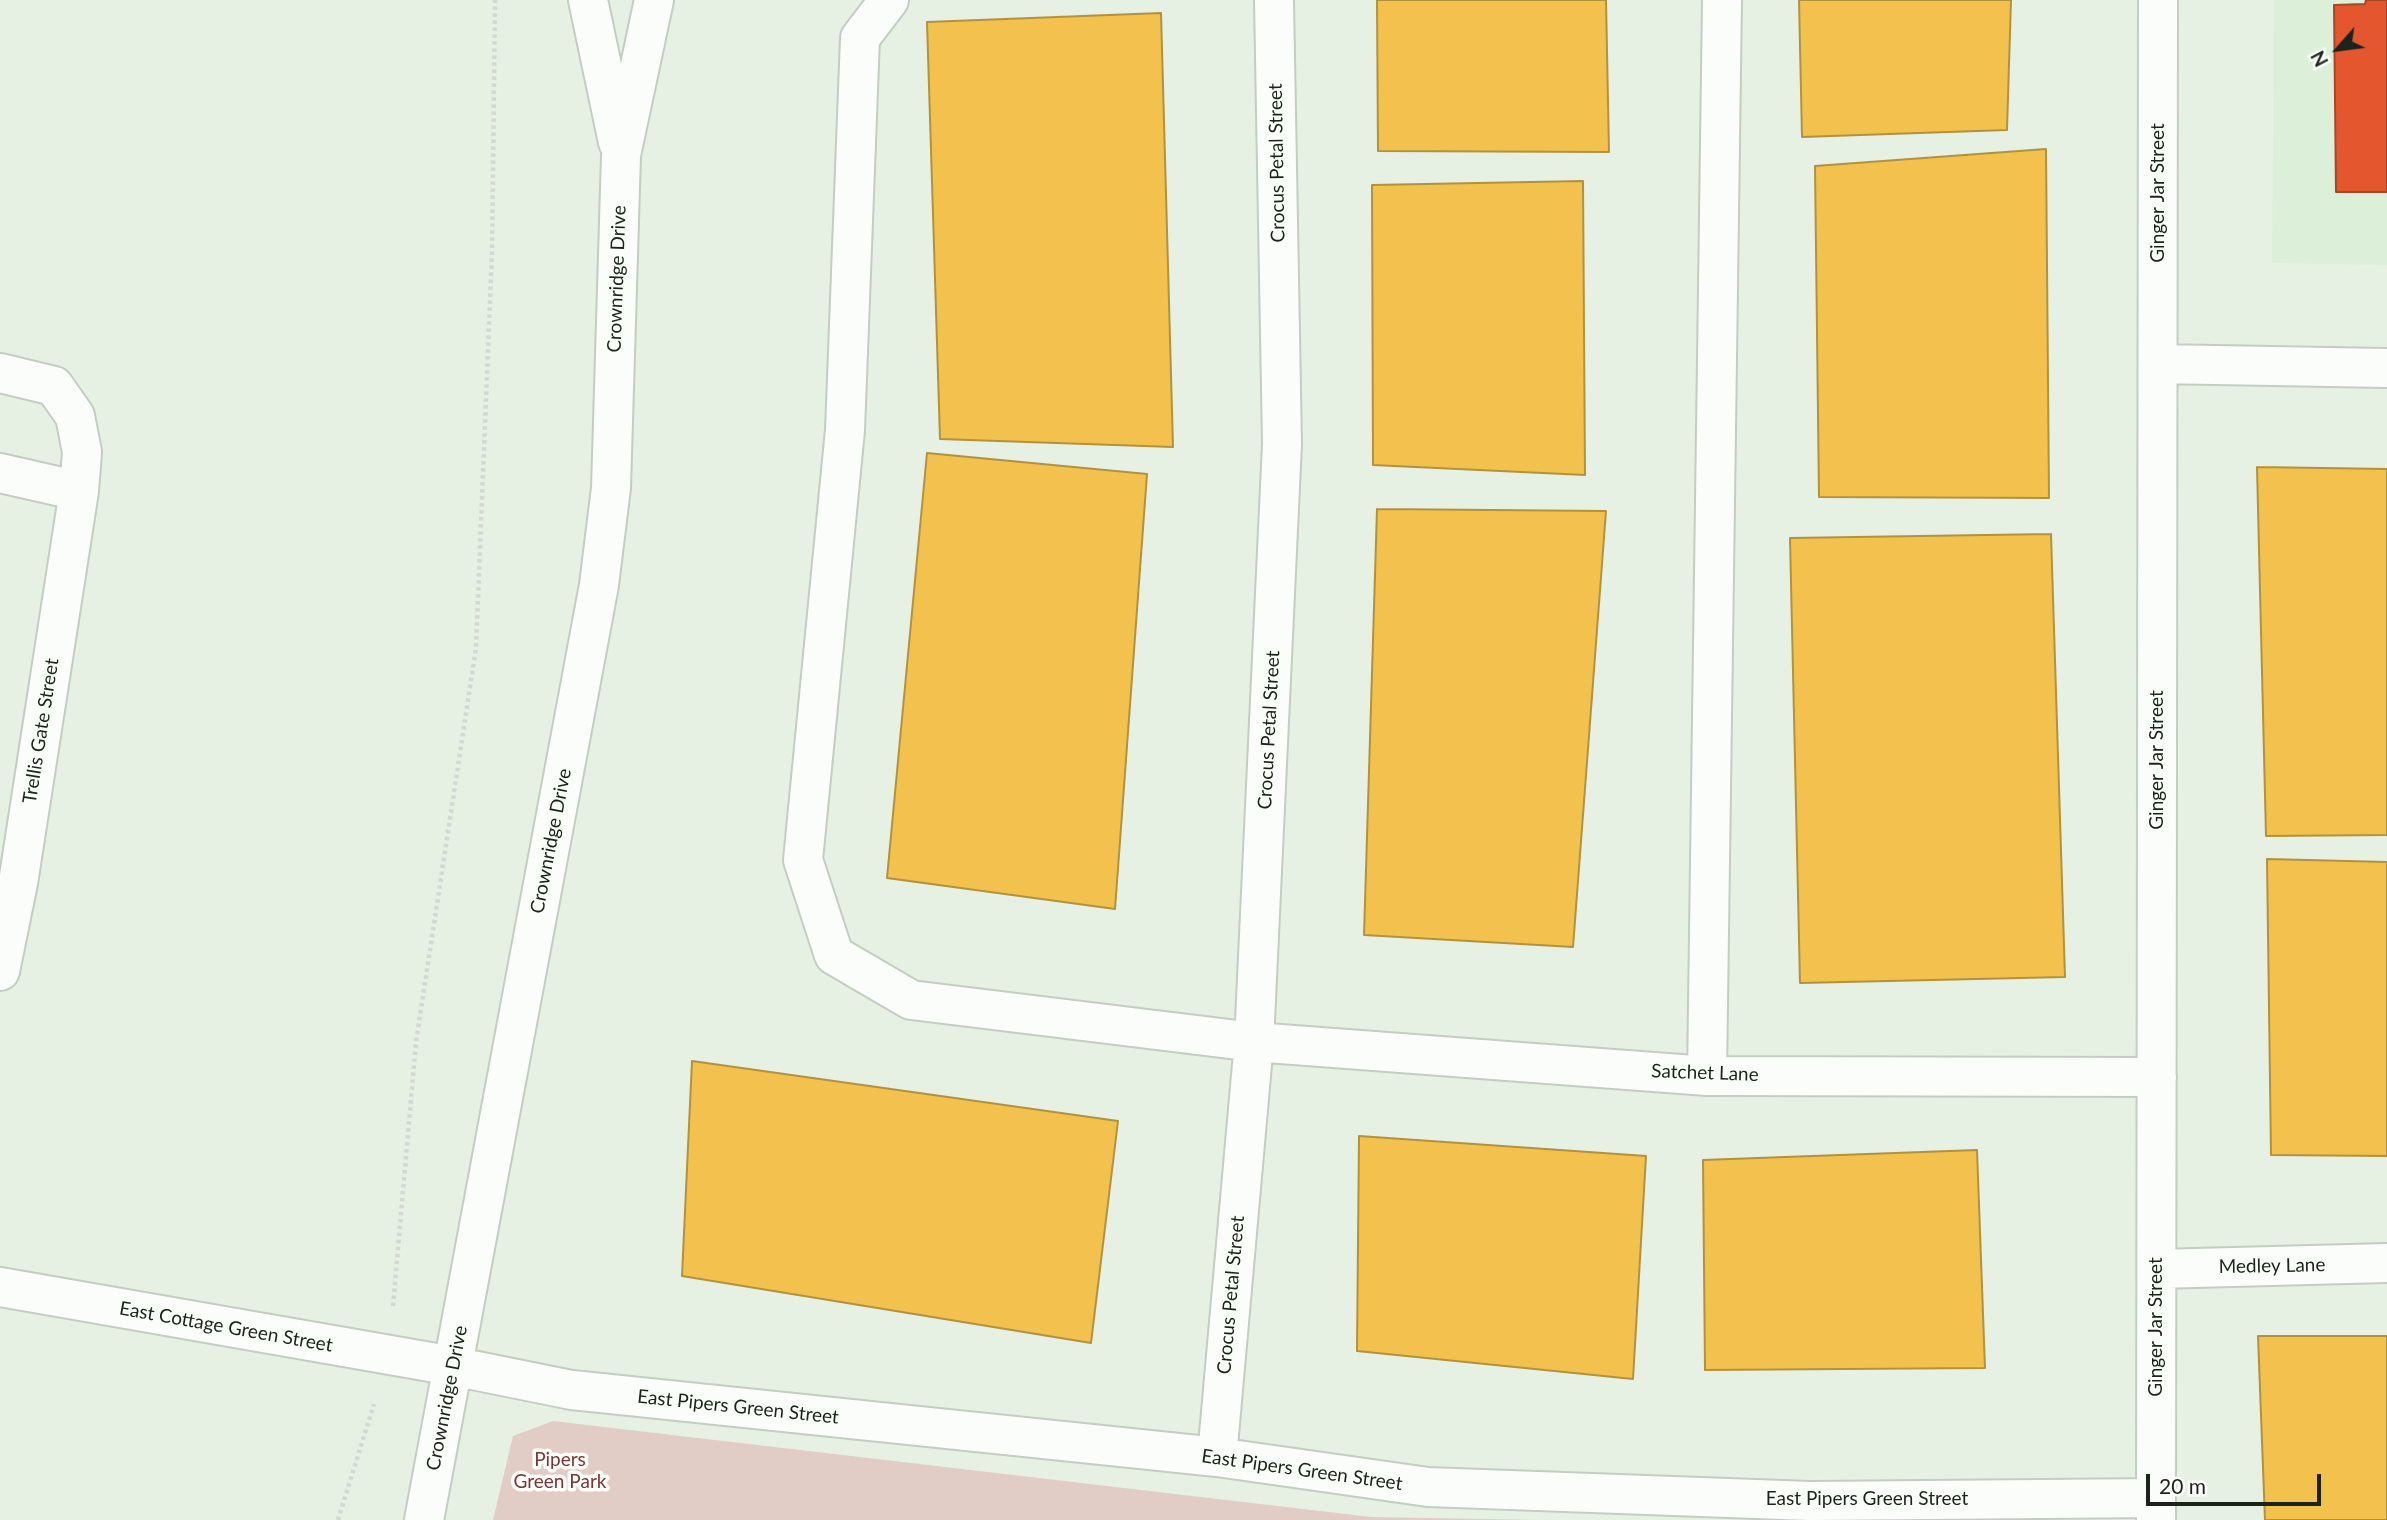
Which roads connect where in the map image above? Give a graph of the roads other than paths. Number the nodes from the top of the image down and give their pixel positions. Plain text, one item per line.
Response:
1 (587, 0) edge
2 (654, 0) edge
3 (889, 0) edge
4 (1274, 0) edge
5 (1722, 0) edge
6 (2158, 0) edge
7 (621, 155) junction
8 (2158, 364) junction
9 (2387, 368) edge
10 (0, 373) edge
11 (0, 473) edge
12 (79, 491) junction
13 (9, 881) edge
14 (0, 971) edge
15 (1254, 1042) junction
16 (1707, 1076) junction
17 (2157, 1077) junction
18 (2387, 1263) edge
19 (2157, 1269) junction
20 (0, 1287) edge
21 (453, 1366) junction
22 (1217, 1457) junction
23 (2156, 1509) edge
24 (424, 1520) edge

1 - 7 street, Crownridge Drive
2 - 7 street, Crownridge Drive
3 - 15 street, Satchet Lane
4 - 15 street, Crocus Petal Street
5 - 16 street
6 - 8 street, Ginger Jar Street
7 - 21 street, Crownridge Drive
8 - 9 street
8 - 17 street, Ginger Jar Street
10 - 12 street, Trellis Gate Street
11 - 12 street
12 - 13 street, Trellis Gate Street
13 - 14 street, Trellis Gate Street
15 - 16 street, Satchet Lane
15 - 22 street, Crocus Petal Street
16 - 17 street, Satchet Lane
17 - 19 street, Ginger Jar Street
18 - 19 street, Medley Lane
19 - 23 street, Ginger Jar Street
20 - 21 street, East Cottage Green Street
21 - 22 street, East Pipers Green Street
21 - 24 street, Crownridge Drive
22 - 23 street, East Pipers Green Street

